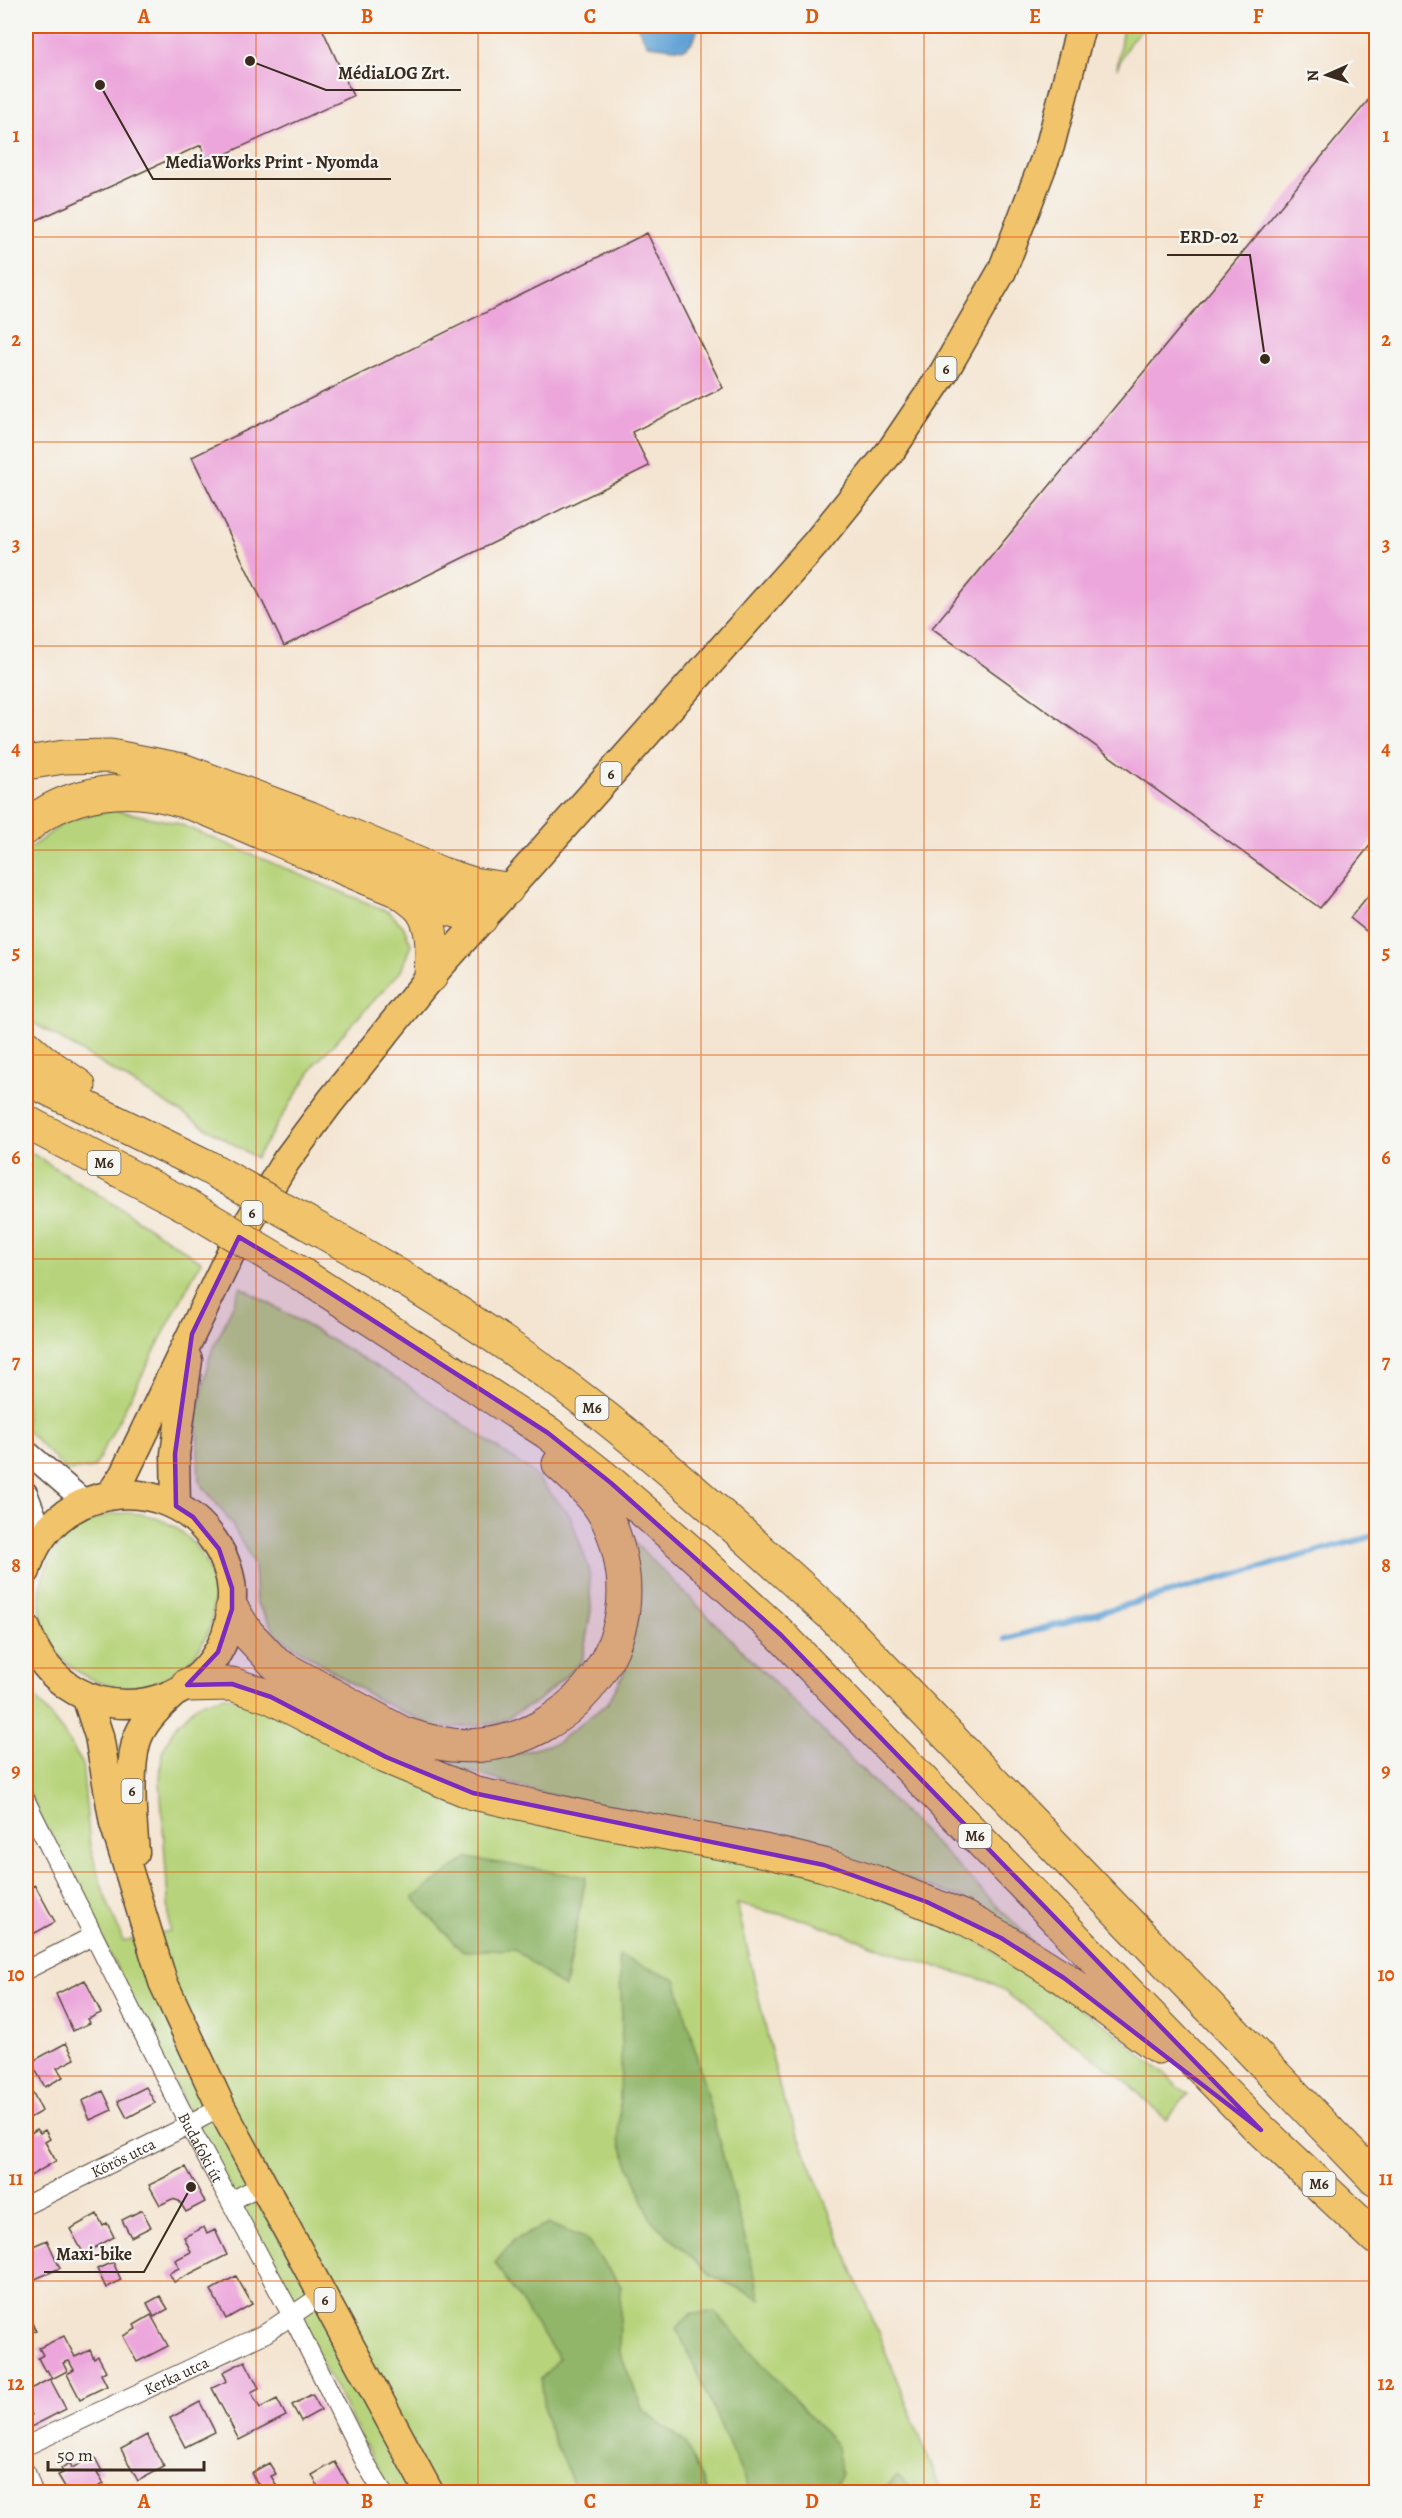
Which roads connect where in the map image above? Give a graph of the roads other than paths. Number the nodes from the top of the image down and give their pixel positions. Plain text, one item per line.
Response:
1 (1081, 26) edge
2 (26, 763) edge
3 (26, 828) edge
4 (442, 874) junction
5 (507, 889) junction
6 (401, 892) junction
7 (481, 918) junction
8 (431, 976) junction
9 (26, 1046) edge
10 (26, 1078) edge
11 (26, 1122) edge
12 (170, 1148) junction
13 (192, 1334) junction
14 (447, 1366) junction
15 (26, 1451) edge
16 (26, 1493) edge
17 (98, 1498) junction
18 (176, 1506) junction
19 (40, 1539) junction
20 (26, 1571) edge
21 (232, 1609) junction
22 (26, 1628) edge
23 (181, 1690) junction
24 (86, 1696) junction
25 (26, 1801) edge
26 (140, 1902) junction
27 (93, 1936) junction
28 (26, 1970) edge
29 (221, 2107) junction
30 (189, 2126) junction
31 (1261, 2130) junction
32 (1377, 2180) edge
33 (262, 2185) junction
34 (231, 2201) junction
35 (26, 2205) edge
36 (1377, 2238) edge
37 (322, 2295) junction
38 (292, 2316) junction
39 (26, 2446) edge
40 (26, 2472) edge
41 (425, 2491) edge
42 (33, 2493) edge
43 (383, 2493) edge

1 - 5 main road, 6
2 - 4 highway
3 - 6 highway
4 - 5 highway
4 - 7 highway
5 - 7 main road, 6
6 - 7 highway
6 - 8 highway
7 - 8 main road, 6
8 - 13 main road, 6
9 - 12 highway
10 - 12 highway, M6
11 - 14 highway, M6, bridge
12 - 32 highway, M6, bridge
13 - 17 main road, 6
13 - 18 main road, 6
14 - 21 highway
14 - 31 highway, M6
15 - 17 street
16 - 19 street
17 - 18 main road, 6
17 - 19 main road, 6
18 - 21 main road, 6
19 - 20 main road, 6
21 - 23 main road, 6
22 - 24 main road, 6
23 - 24 main road, 6
23 - 26 main road, 6
23 - 31 highway
24 - 26 main road, 6
25 - 27 street, Budafoki út
26 - 29 main road, 6
27 - 28 street
27 - 30 street, Budafoki út
29 - 30 street, Körös utca
29 - 33 main road, 6
30 - 34 street, Budafoki út
30 - 35 street, Körös utca
31 - 36 highway, M6
33 - 34 street
33 - 37 main road, 6
34 - 38 street, Budafoki út
37 - 38 street, Kerka utca
37 - 41 main road, 6
38 - 39 street, Kerka utca
38 - 43 street, Budafoki út
40 - 42 street

